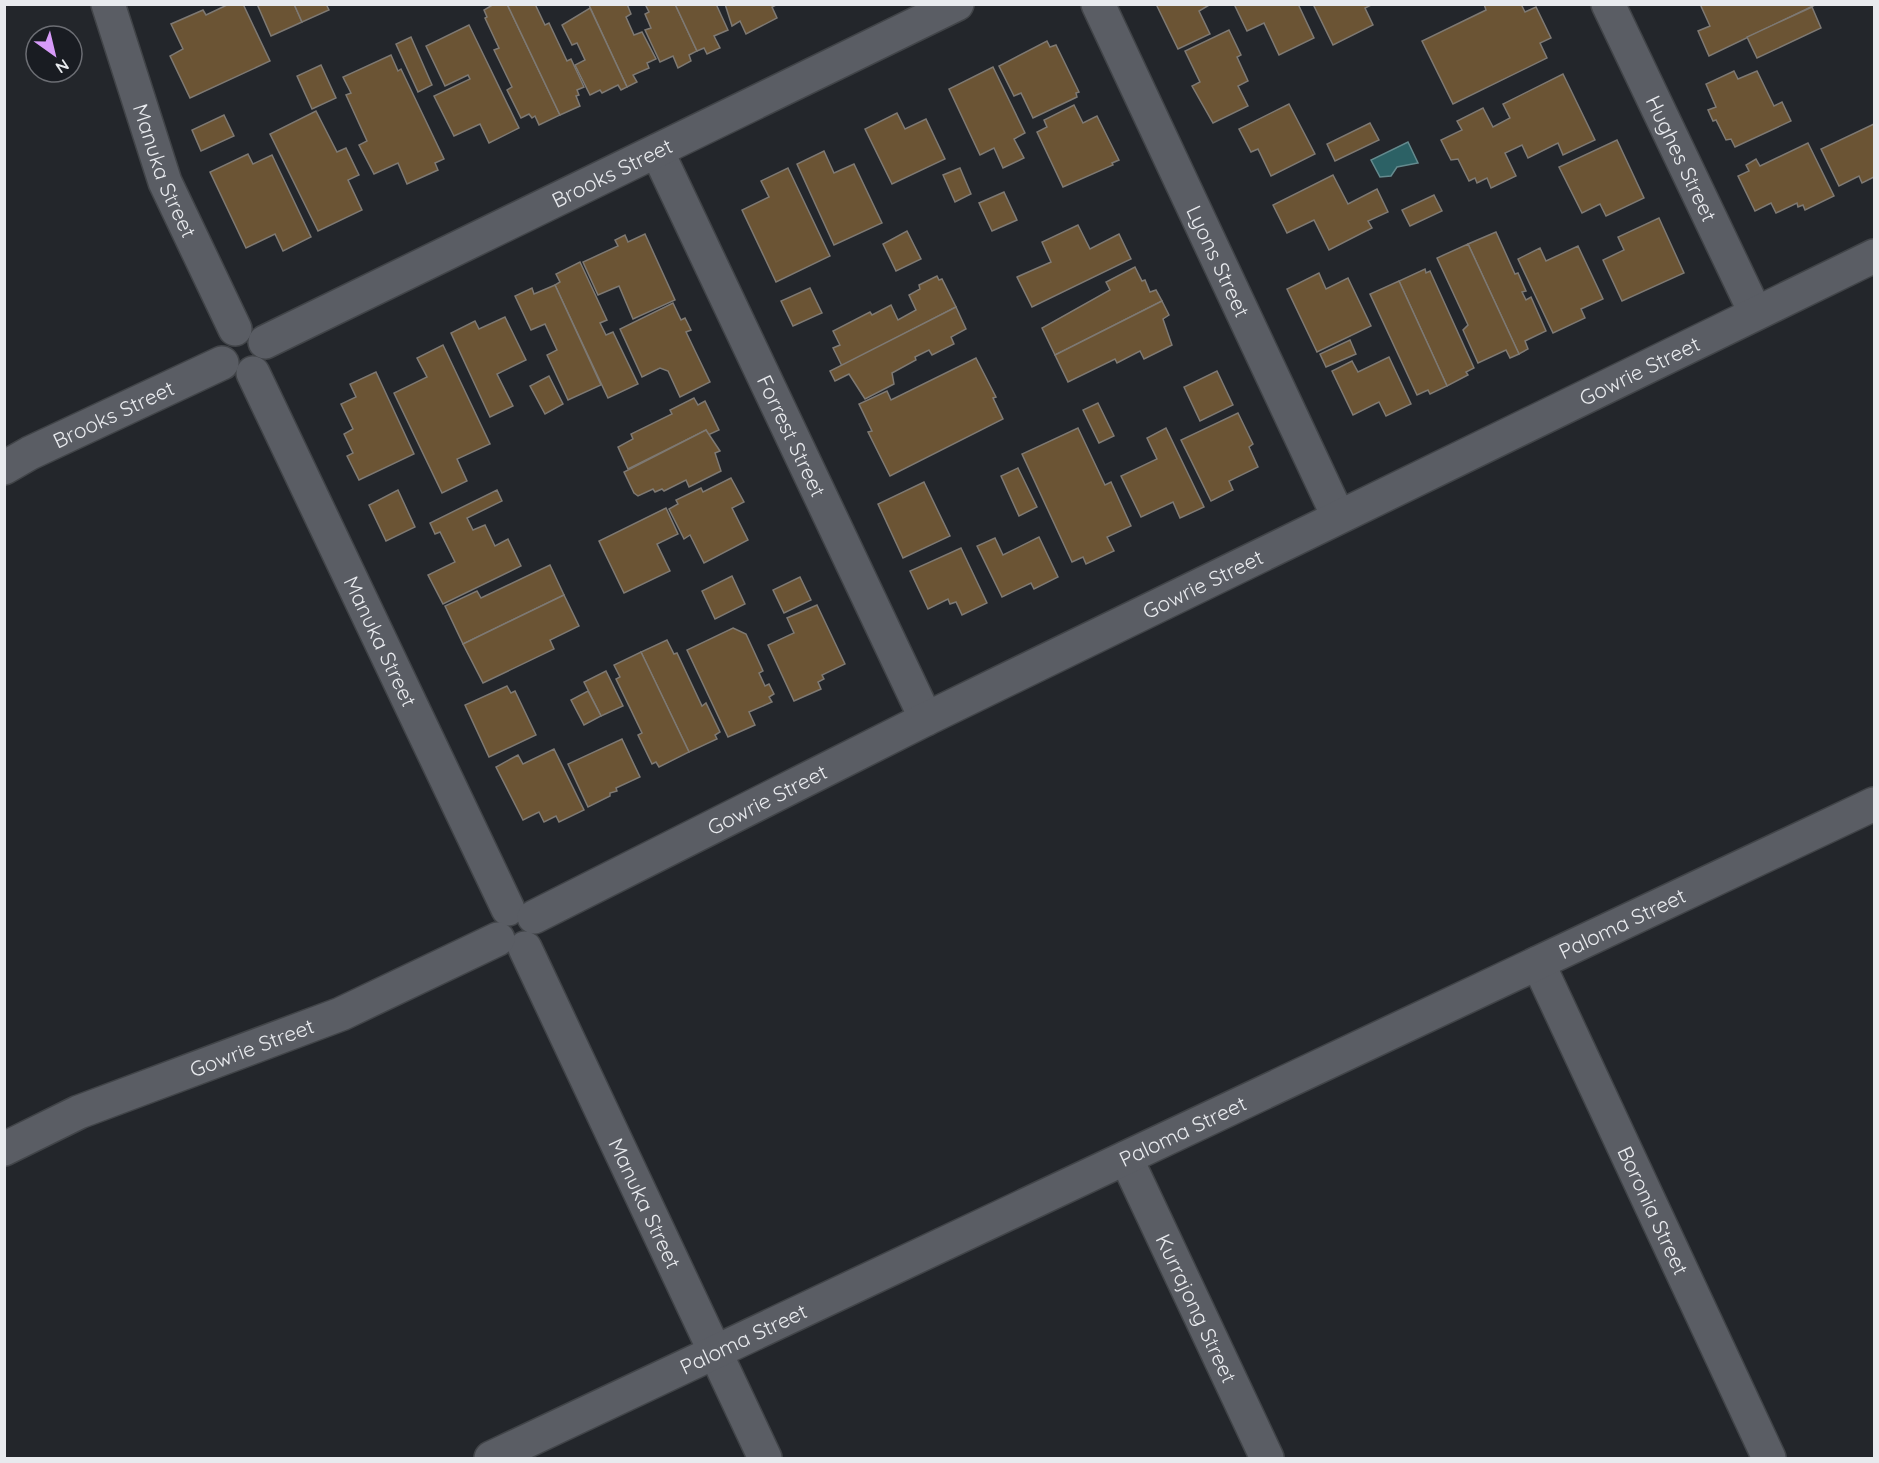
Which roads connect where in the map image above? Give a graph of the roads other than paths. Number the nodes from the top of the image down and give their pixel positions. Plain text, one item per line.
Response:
1 (108, 4) edge
2 (957, 4) edge
3 (1098, 4) edge
4 (1608, 4) edge
5 (657, 151) junction
6 (1875, 255) edge
7 (1755, 312) junction
8 (235, 329) junction
9 (265, 342) junction
10 (222, 363) junction
11 (253, 373) junction
12 (4, 468) edge
13 (1338, 516) junction
14 (926, 719) junction
15 (1875, 804) edge
16 (516, 928) junction
17 (1538, 963) junction
18 (4, 1149) edge
19 (1126, 1158) junction
20 (715, 1352) junction
21 (491, 1458) edge
22 (765, 1458) edge
23 (1267, 1458) edge
24 (1769, 1458) edge

1 - 8 street, Manuka Street
2 - 5 street, Brooks Street
3 - 13 street, Lyons Street
4 - 7 street, Hughes Street
5 - 9 street, Brooks Street
5 - 14 street, Forrest Street
6 - 7 street, Gowrie Street
7 - 13 street, Gowrie Street
8 - 9 street
8 - 10 street
9 - 11 street
10 - 11 street
10 - 12 street, Brooks Street
11 - 16 street, Manuka Street
13 - 14 street, Gowrie Street
14 - 16 street, Gowrie Street
15 - 17 street, Paloma Street
16 - 18 street, Gowrie Street
16 - 20 street, Manuka Street
17 - 19 street, Paloma Street
17 - 24 street, Boronia Street
19 - 20 street, Paloma Street
19 - 23 street, Kurrajong Street
20 - 21 street, Paloma Street
20 - 22 street, Manuka Street

